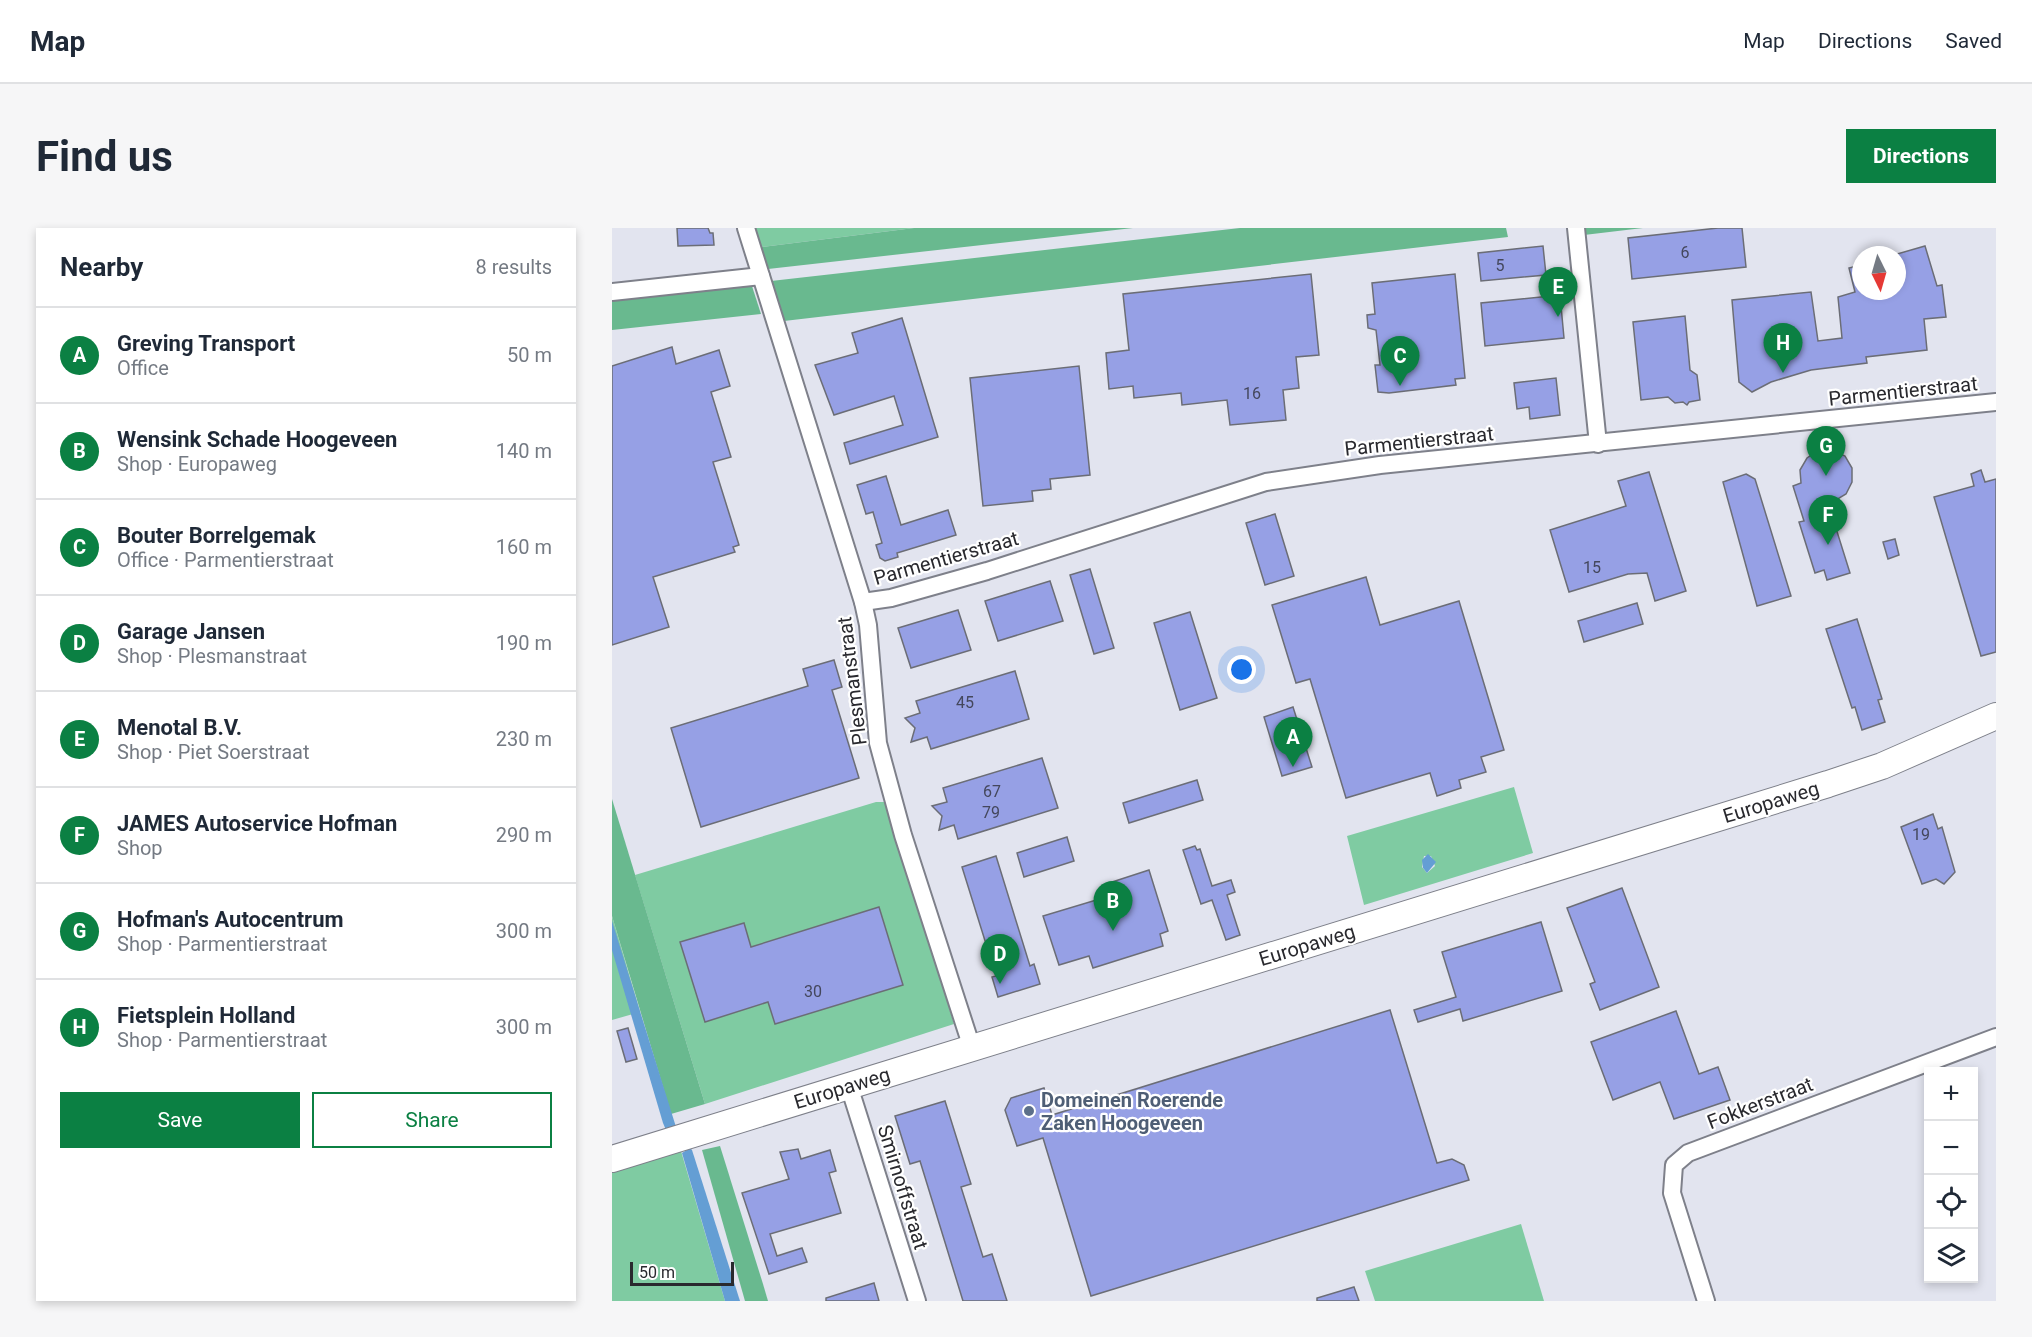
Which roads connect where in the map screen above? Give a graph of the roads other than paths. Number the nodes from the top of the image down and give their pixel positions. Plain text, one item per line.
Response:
1 (746, 228) edge
2 (1576, 228) edge
3 (760, 276) junction
4 (612, 292) edge
5 (1996, 402) edge
6 (1598, 444) junction
7 (863, 602) junction
8 (1996, 716) edge
9 (1996, 1037) edge
10 (972, 1048) junction
11 (849, 1086) junction
12 (618, 1157) edge
13 (917, 1301) edge
14 (1706, 1301) edge

1 - 3 street, Plesmanstraat
2 - 6 street
3 - 4 street
3 - 7 street, Plesmanstraat
5 - 6 street, Parmentierstraat
6 - 7 street, Parmentierstraat
7 - 10 street, Plesmanstraat
8 - 10 main road, Europaweg
9 - 14 street, Fokkerstraat
10 - 11 main road, Europaweg
11 - 12 main road, Europaweg
11 - 13 street, Smirnoffstraat

